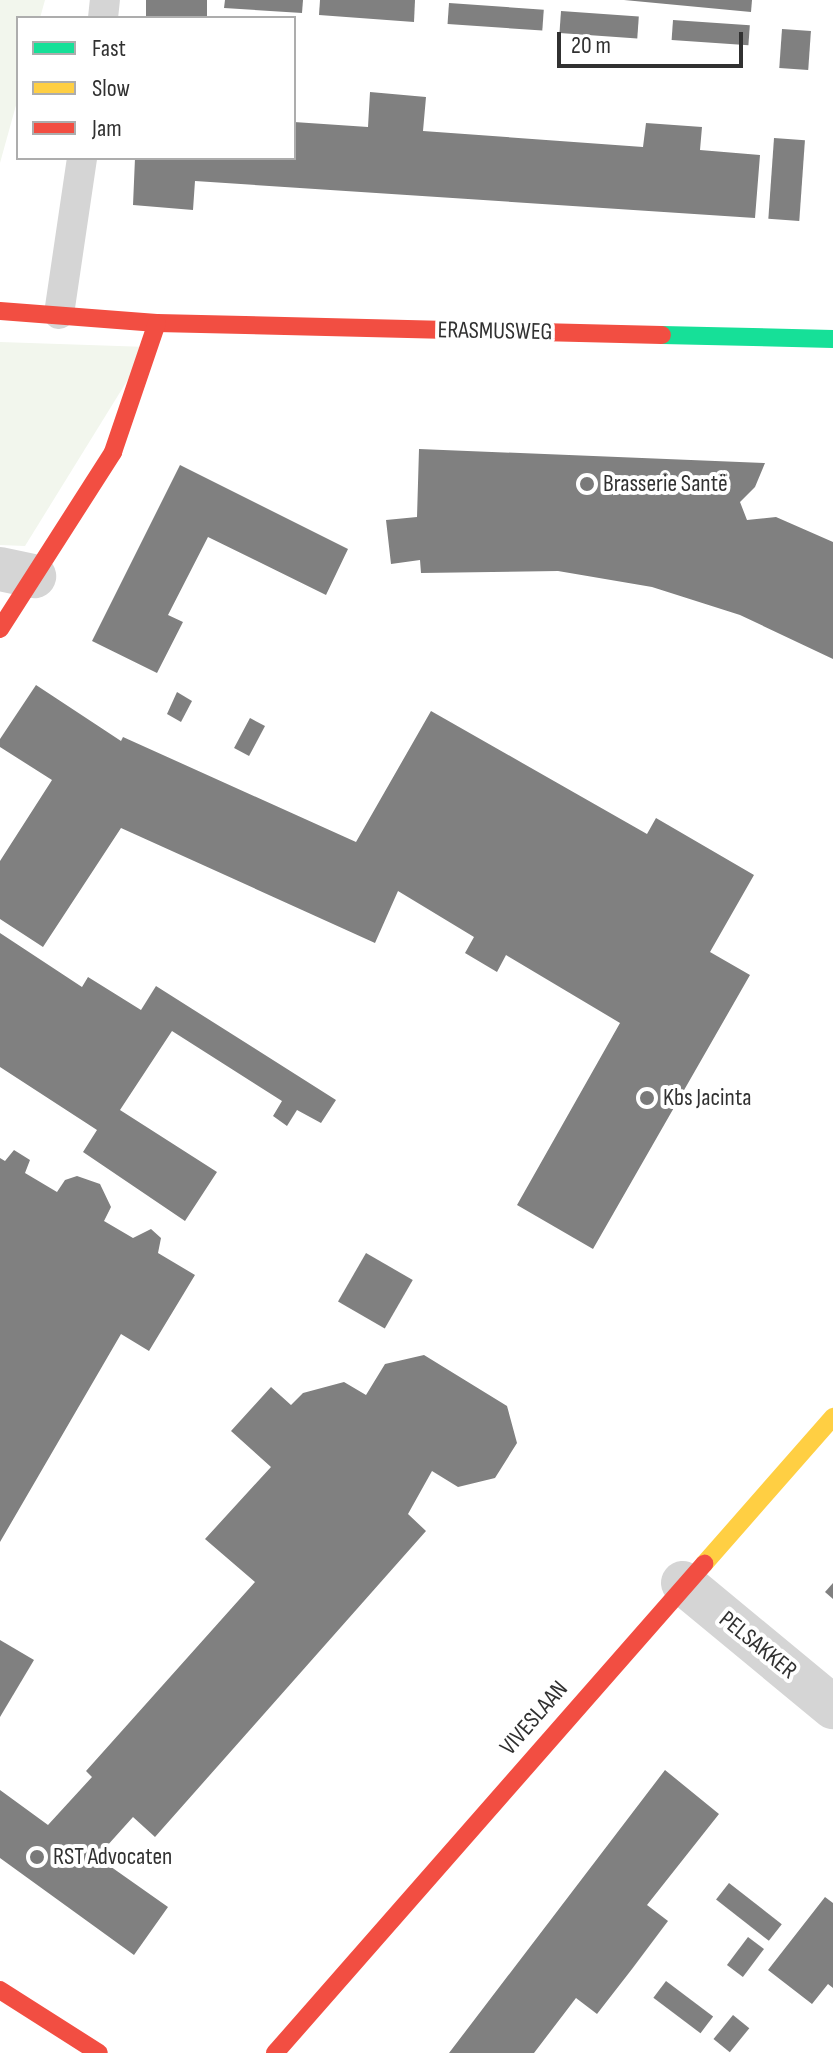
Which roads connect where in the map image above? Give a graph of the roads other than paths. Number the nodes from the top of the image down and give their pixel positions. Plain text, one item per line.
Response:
1 (82, 160) edge
2 (0, 311) edge
3 (59, 314) junction
4 (157, 323) junction
5 (833, 339) edge
6 (17, 573) edge
7 (0, 629) edge
8 (833, 1417) edge
9 (683, 1583) junction
10 (833, 1707) edge
11 (0, 1990) edge
12 (99, 2053) edge
13 (275, 2053) edge

1 - 3 lane
2 - 3 street, ERASMUSWEG
3 - 4 street, ERASMUSWEG
4 - 5 street, ERASMUSWEG
4 - 6 street
6 - 7 street
8 - 9 street, VIVESLAAN
9 - 10 street, PELSAKKER
9 - 13 street, VIVESLAAN
11 - 12 street

